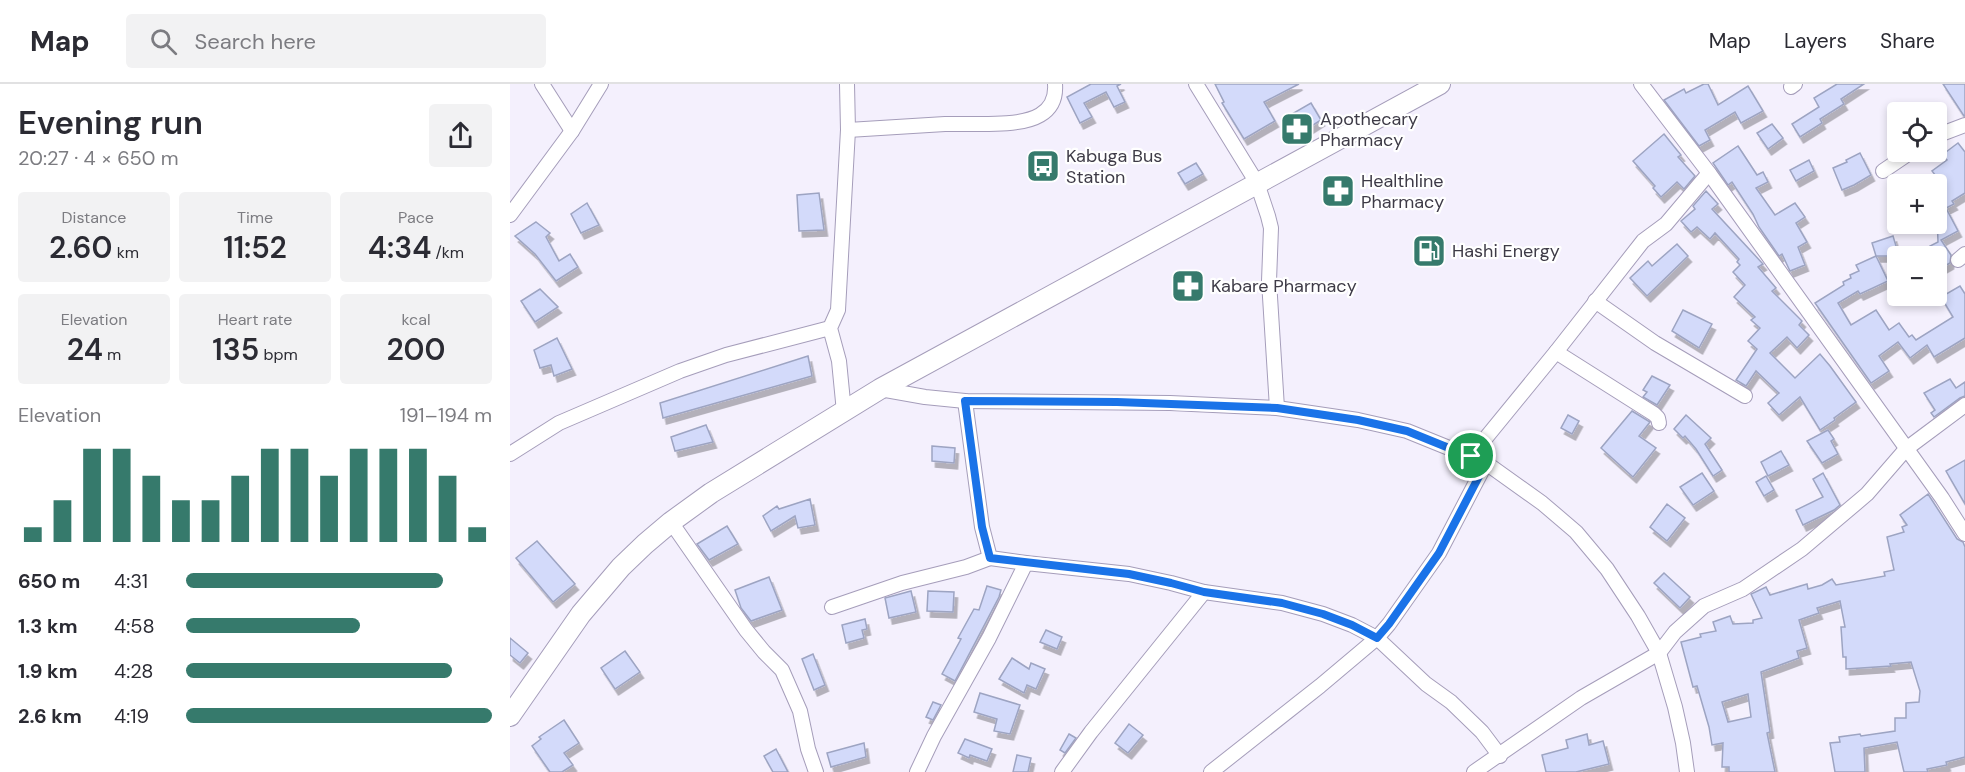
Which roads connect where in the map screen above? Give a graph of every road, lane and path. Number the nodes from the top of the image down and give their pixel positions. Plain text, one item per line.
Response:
1 (542, 84) edge
2 (601, 84) edge
3 (847, 84) edge
4 (1055, 84) edge
5 (1196, 84) edge
6 (1440, 84) edge
7 (1641, 84) edge
8 (1965, 125) edge
9 (848, 130) junction
10 (572, 131) junction
11 (1947, 132) edge
12 (1896, 162) edge
13 (1883, 171) dead end
14 (1709, 173) junction
15 (1257, 183) junction
16 (510, 215) edge
17 (1595, 301) junction
18 (830, 328) junction
19 (1556, 352) junction
20 (880, 389) junction
21 (1745, 396) dead end
22 (965, 401) junction
23 (1965, 405) edge
24 (1277, 408) junction
25 (844, 412) junction
26 (1659, 423) dead end
27 (1906, 449) junction
28 (510, 454) edge
29 (1471, 456) junction
30 (1486, 463) junction
31 (671, 522) junction
32 (1965, 534) edge
33 (990, 558) junction
34 (1026, 563) junction
35 (1204, 592) junction
36 (832, 607) dead end
37 (1377, 638) junction
38 (1659, 653) junction
39 (510, 716) edge
40 (1500, 756) junction
41 (816, 772) edge
42 (917, 772) edge
43 (1062, 772) edge
44 (1211, 772) edge
45 (1474, 772) edge
46 (1687, 772) edge

1 - 10 street
2 - 10 street
3 - 9 street
4 - 9 street
5 - 15 street
6 - 15 highway
7 - 14 street
8 - 11 street
9 - 18 street
10 - 16 street
12 - 13 street
14 - 17 street
14 - 27 street
15 - 20 highway
15 - 24 street
17 - 19 street
17 - 21 street
18 - 25 street
18 - 28 street
19 - 26 street
19 - 29 street
20 - 22 street
20 - 25 highway
22 - 24 street
22 - 33 street
23 - 27 street
24 - 29 street
25 - 31 highway
27 - 32 street
27 - 38 street
29 - 30 street
30 - 37 street
30 - 38 street
31 - 39 highway
31 - 41 street
33 - 34 street
33 - 36 street
34 - 35 street
34 - 42 street
35 - 37 street
35 - 43 street
37 - 40 street
37 - 44 street
38 - 40 street
38 - 46 street
40 - 45 street

